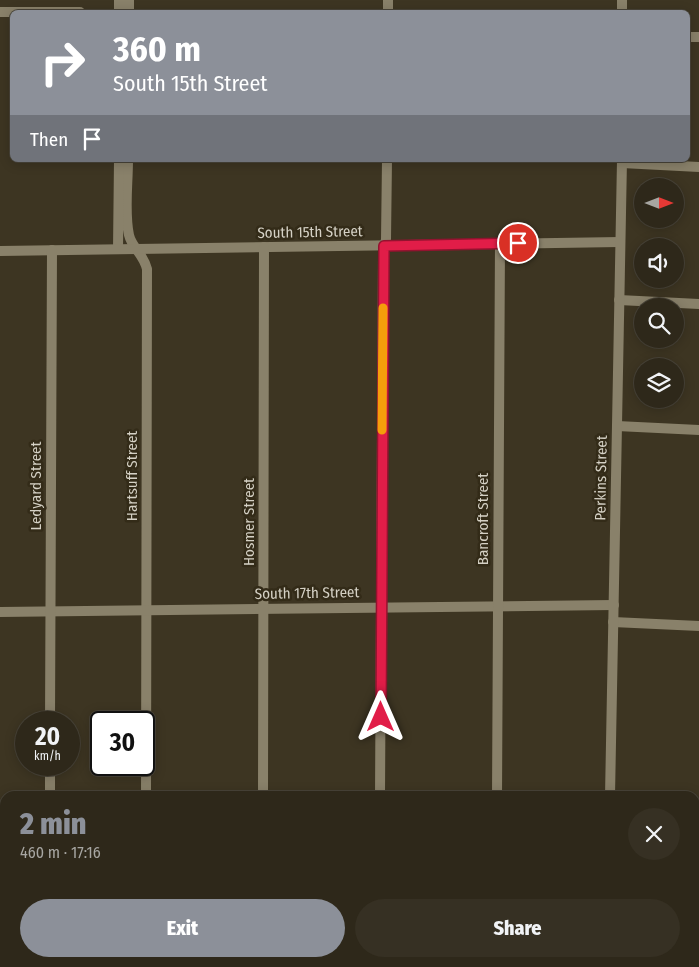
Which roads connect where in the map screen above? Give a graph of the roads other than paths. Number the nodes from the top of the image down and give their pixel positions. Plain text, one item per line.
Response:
1 (119, 162) edge
2 (128, 162) edge
3 (387, 162) edge
4 (622, 162) edge
5 (699, 167) edge
6 (620, 242) junction
7 (500, 243) junction
8 (384, 246) junction
9 (264, 247) junction
10 (118, 249) junction
11 (137, 249) junction
12 (52, 250) junction
13 (0, 251) edge
14 (619, 300) junction
15 (699, 304) edge
16 (617, 426) junction
17 (699, 430) edge
18 (614, 605) junction
19 (498, 606) junction
20 (381, 607) junction
21 (264, 608) junction
22 (147, 610) junction
23 (0, 612) edge
24 (50, 612) junction
25 (613, 622) junction
26 (699, 626) edge
27 (50, 711) edge
28 (50, 776) edge
29 (50, 791) edge
30 (146, 791) edge
31 (263, 791) edge
32 (380, 791) edge
33 (497, 791) edge
34 (610, 791) edge
35 (556, 967) edge
36 (606, 967) edge

1 - 10 street
2 - 11 street, Hartsuff Street
3 - 8 street
4 - 5 street
4 - 6 street, Perkins Street
6 - 7 street, South 15th Street
6 - 14 street, Perkins Street
7 - 8 street, South 15th Street
7 - 19 street, Bancroft Street
8 - 9 street, South 15th Street
8 - 20 street
9 - 11 street, South 15th Street
9 - 21 street, Hosmer Street
10 - 11 street, South 15th Street
10 - 12 street, South 15th Street
11 - 22 street, Hartsuff Street
12 - 13 street, South 15th Street
12 - 24 street, Ledyard Street
14 - 15 street
14 - 16 street, Perkins Street
16 - 17 street
16 - 18 street, Perkins Street
18 - 19 street, South 17th Street
18 - 25 street, Perkins Street
19 - 20 street, South 17th Street
19 - 33 street, Bancroft Street
20 - 21 street, South 17th Street
20 - 32 street
21 - 22 street, South 17th Street
21 - 31 street, Hosmer Street
22 - 24 street, South 17th Street
22 - 30 street, Hartsuff Street
23 - 24 street, South 17th Street
24 - 27 street, Ledyard Street
25 - 26 street
25 - 34 street, Perkins Street
28 - 29 street
35 - 36 street

